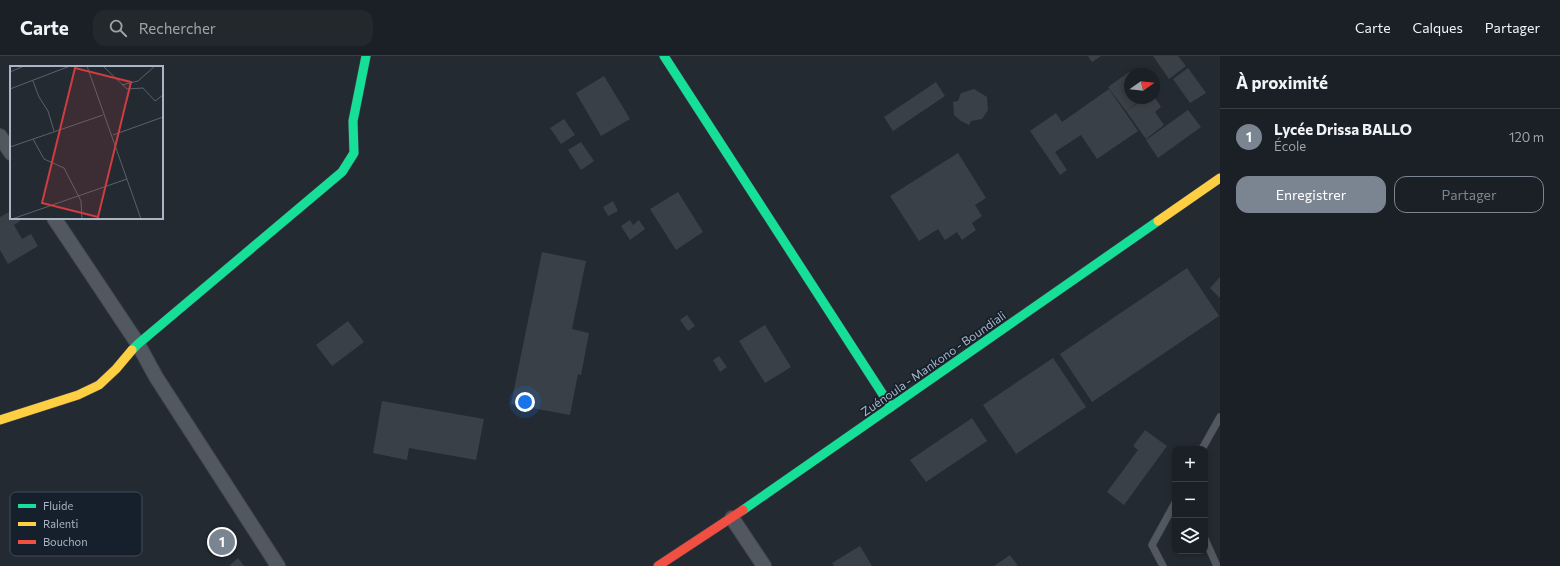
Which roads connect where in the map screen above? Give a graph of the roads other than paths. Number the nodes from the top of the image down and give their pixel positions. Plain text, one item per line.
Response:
1 (366, 56) edge
2 (664, 56) edge
3 (0, 136) edge
4 (10, 151) edge
5 (1220, 178) edge
6 (55, 219) edge
7 (138, 344) junction
8 (891, 407) junction
9 (1220, 418) edge
10 (0, 420) edge
11 (1204, 446) edge
12 (1172, 508) edge
13 (732, 518) junction
14 (1208, 546) edge
15 (278, 566) edge
16 (658, 566) edge
17 (764, 566) edge
18 (1163, 566) edge
19 (1217, 566) edge

1 - 7 street
2 - 8 street
3 - 4 street
5 - 8 street, Zuénoula - Mankono - Boundiali
6 - 7 street
7 - 10 street
7 - 15 street
8 - 13 street, Zuénoula - Mankono - Boundiali
9 - 11 lane
12 - 18 lane
13 - 16 street, Zuénoula - Mankono - Boundiali
13 - 17 street
14 - 19 lane

